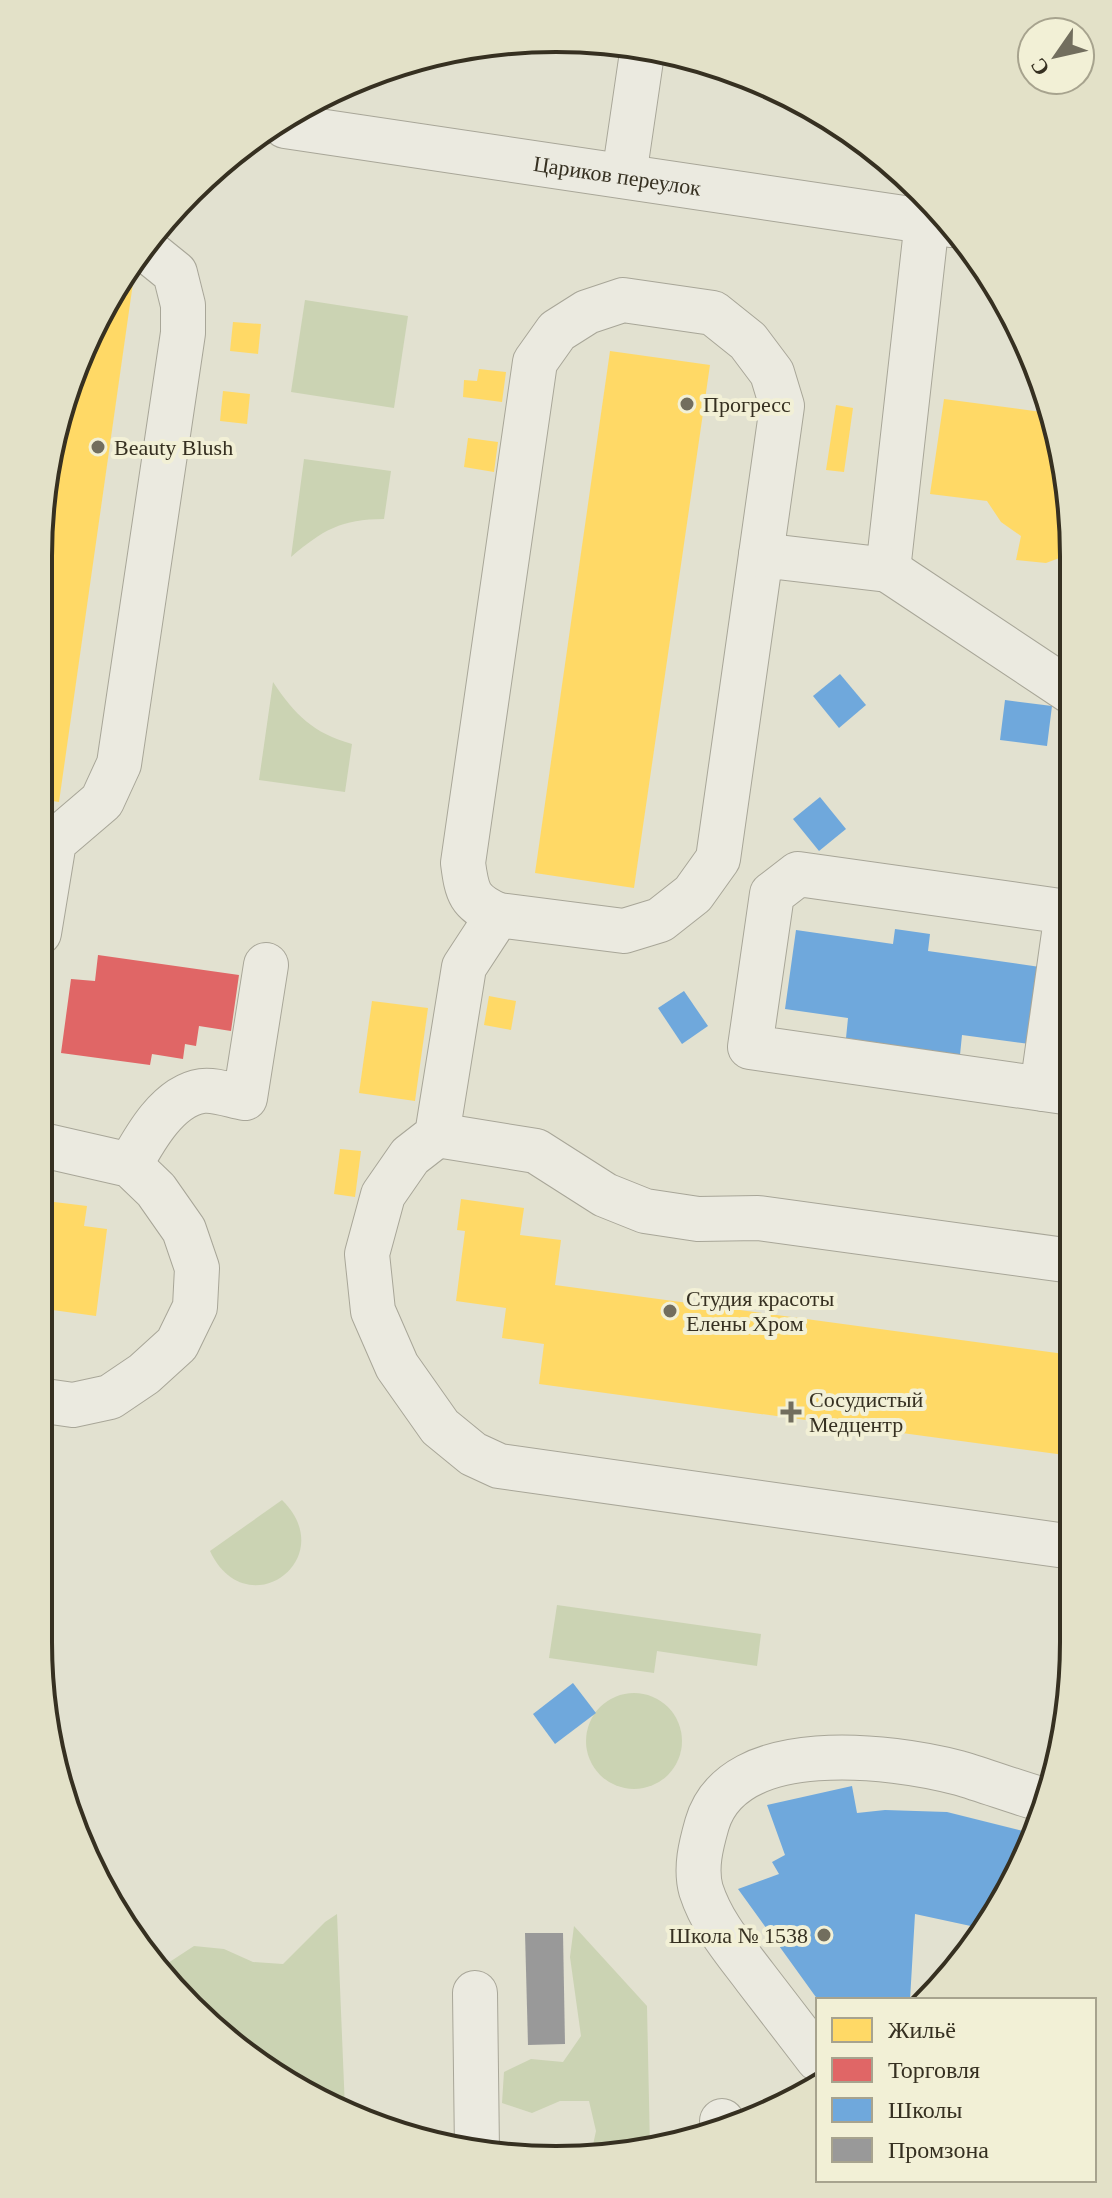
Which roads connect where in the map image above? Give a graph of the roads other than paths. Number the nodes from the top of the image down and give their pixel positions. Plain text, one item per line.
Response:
1 (641, 60) edge
2 (292, 127) edge
3 (624, 176) junction
4 (933, 222) edge
5 (938, 228) edge
6 (152, 255) edge
7 (761, 555) junction
8 (888, 570) junction
9 (1060, 684) edge
10 (52, 837) edge
11 (1060, 911) edge
12 (498, 915) junction
13 (266, 965) dead end
14 (1060, 1037) edge
15 (1057, 1091) edge
16 (437, 1135) junction
17 (52, 1147) edge
18 (130, 1165) junction
19 (1060, 1259) edge
20 (52, 1402) edge
21 (1060, 1545) edge
22 (1035, 1797) edge
23 (475, 1993) dead end
24 (816, 2056) edge
25 (477, 2140) edge

1 - 3 street
2 - 3 street, Цариков переулок
3 - 4 street, Цариков переулок
5 - 8 street
6 - 10 street
7 - 8 street
7 - 12 street
7 - 12 street
8 - 9 street
11 - 15 street
12 - 16 street
13 - 18 street
14 - 15 street
16 - 19 street
16 - 21 street
17 - 18 street
18 - 20 street
22 - 24 street
23 - 25 street

